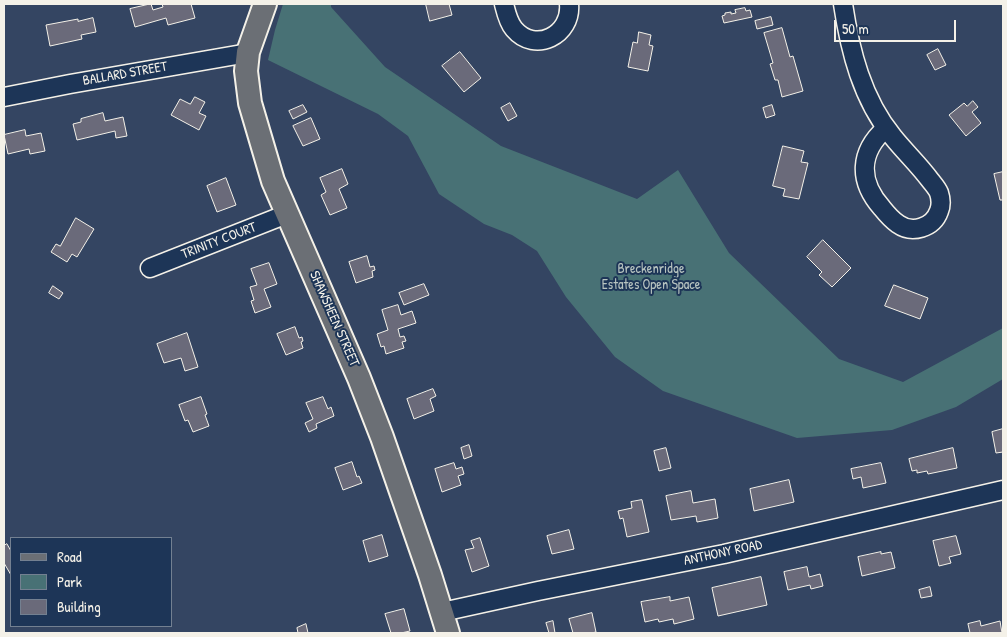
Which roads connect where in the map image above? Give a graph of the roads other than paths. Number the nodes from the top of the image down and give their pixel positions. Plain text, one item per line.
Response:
1 (265, 4) edge
2 (504, 4) edge
3 (569, 4) edge
4 (842, 4) edge
5 (248, 53) junction
6 (4, 97) edge
7 (886, 128) junction
8 (287, 214) junction
9 (150, 268) dead end
10 (1003, 490) edge
11 (442, 612) junction
12 (448, 633) edge

1 - 5 main road, SHAWSHEEN STREET
2 - 3 street
4 - 7 street
5 - 6 street, BALLARD STREET
5 - 8 main road, SHAWSHEEN STREET
7 - 7 street
8 - 9 street, TRINITY COURT
8 - 11 main road, SHAWSHEEN STREET
10 - 11 street, ANTHONY ROAD
11 - 12 main road, SHAWSHEEN STREET

